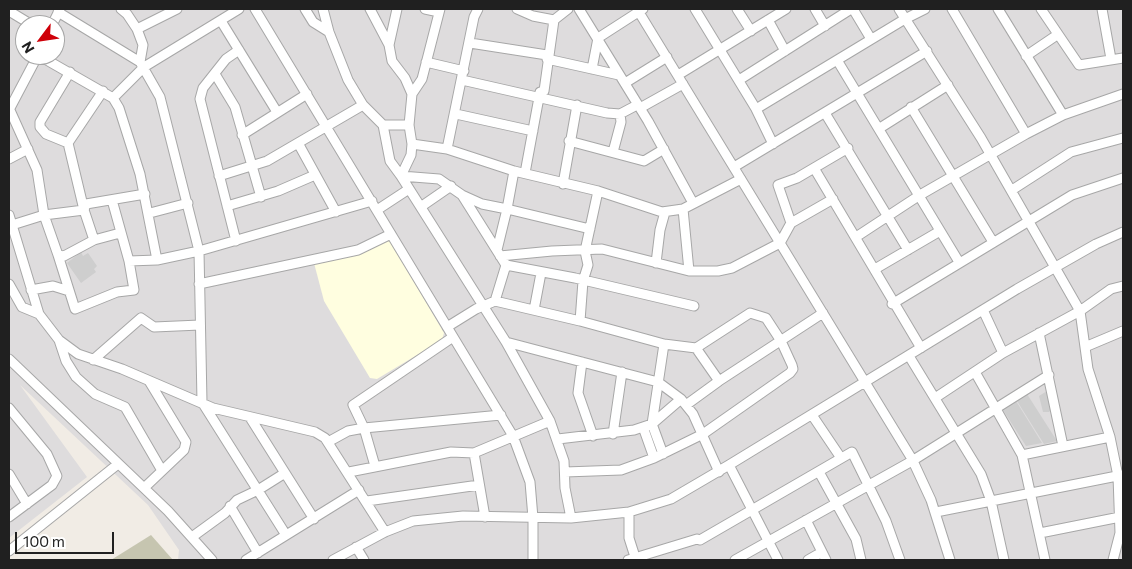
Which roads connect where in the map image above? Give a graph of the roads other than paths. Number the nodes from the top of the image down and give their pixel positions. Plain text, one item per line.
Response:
1 (177, 9) edge
2 (239, 9) edge
3 (255, 9) edge
4 (305, 9) edge
5 (323, 9) edge
6 (370, 9) edge
7 (397, 9) edge
8 (425, 9) edge
9 (478, 9) edge
10 (519, 9) edge
11 (568, 9) edge
12 (580, 9) edge
13 (695, 9) edge
14 (738, 9) edge
15 (786, 9) edge
16 (814, 9) edge
17 (852, 9) edge
18 (899, 9) edge
19 (925, 9) edge
20 (952, 9) edge
21 (998, 9) edge
22 (1041, 9) edge
23 (1102, 9) edge
24 (59, 10) edge
25 (125, 10) edge
26 (639, 10) edge
27 (439, 11) edge
28 (905, 18) junction
29 (554, 20) junction
30 (768, 20) junction
31 (221, 21) junction
32 (825, 26) junction
33 (137, 29) junction
34 (751, 30) junction
35 (329, 32) junction
36 (1057, 35) junction
37 (598, 38) junction
38 (871, 39) junction
39 (470, 43) junction
40 (389, 44) junction
41 (239, 50) junction
42 (720, 50) junction
43 (927, 51) junction
44 (785, 52) junction
45 (1026, 56) junction
46 (547, 57) junction
47 (667, 57) junction
48 (1123, 58) edge
49 (1112, 59) junction
50 (837, 60) junction
51 (426, 62) junction
52 (142, 65) junction
53 (592, 69) junction
54 (70, 72) junction
55 (215, 74) junction
56 (619, 75) junction
57 (463, 76) junction
58 (681, 80) junction
59 (739, 80) junction
60 (624, 83) junction
61 (948, 85) junction
62 (103, 91) junction
63 (858, 92) junction
64 (307, 94) junction
65 (412, 94) junction
66 (1123, 94) edge
67 (540, 96) junction
68 (113, 98) junction
69 (363, 105) junction
70 (577, 105) junction
71 (638, 107) junction
72 (911, 107) junction
73 (9, 109) edge
74 (756, 109) junction
75 (277, 112) junction
76 (825, 113) junction
77 (456, 114) junction
78 (620, 114) junction
79 (1062, 115) junction
80 (383, 125) junction
81 (409, 125) junction
82 (327, 126) junction
83 (880, 128) junction
84 (533, 131) junction
85 (1026, 134) junction
86 (242, 135) junction
87 (1123, 138) edge
88 (569, 141) junction
89 (68, 143) junction
90 (298, 143) junction
91 (412, 144) junction
92 (773, 144) junction
93 (848, 148) junction
94 (28, 149) junction
95 (447, 149) junction
96 (664, 149) junction
97 (613, 152) junction
98 (990, 153) junction
99 (9, 159) edge
100 (252, 166) junction
101 (734, 167) junction
102 (814, 168) junction
103 (514, 172) junction
104 (525, 173) junction
105 (315, 174) junction
106 (954, 175) junction
107 (219, 176) junction
108 (401, 176) junction
109 (1123, 178) edge
110 (741, 179) junction
111 (563, 184) junction
112 (451, 186) junction
113 (409, 189) junction
114 (1012, 190) junction
115 (598, 192) junction
116 (145, 194) junction
117 (462, 195) junction
118 (920, 195) junction
119 (261, 197) junction
120 (833, 198) junction
121 (112, 200) junction
122 (372, 201) junction
123 (188, 203) junction
124 (693, 203) junction
125 (227, 206) junction
126 (422, 206) junction
127 (507, 208) junction
128 (683, 209) junction
129 (84, 210) junction
130 (377, 210) junction
131 (336, 212) junction
132 (665, 212) junction
133 (150, 213) junction
134 (9, 215) edge
135 (44, 215) junction
136 (888, 217) junction
137 (1030, 220) junction
138 (791, 223) junction
139 (12, 225) junction
140 (590, 229) junction
141 (940, 231) junction
142 (1123, 232) edge
143 (120, 233) junction
144 (391, 234) junction
145 (856, 238) junction
146 (94, 240) junction
147 (236, 241) junction
148 (993, 242) junction
149 (780, 243) junction
150 (908, 250) junction
151 (585, 251) junction
152 (199, 252) junction
153 (499, 253) junction
154 (58, 255) junction
155 (158, 260) junction
156 (128, 261) junction
157 (959, 262) junction
158 (656, 263) junction
159 (506, 264) junction
160 (1056, 266) junction
161 (875, 269) junction
162 (689, 270) junction
163 (541, 273) junction
164 (583, 281) junction
165 (9, 284) edge
166 (199, 284) junction
167 (1123, 286) edge
168 (31, 290) junction
169 (69, 291) junction
170 (495, 301) junction
171 (892, 304) junction
172 (483, 306) junction
173 (694, 306) dead end
174 (534, 310) junction
175 (983, 310) junction
176 (1080, 311) junction
177 (823, 313) junction
178 (39, 314) junction
179 (580, 321) junction
180 (200, 325) junction
181 (447, 327) junction
182 (1123, 332) edge
183 (1039, 333) junction
184 (453, 337) junction
185 (59, 340) junction
186 (781, 341) junction
187 (506, 342) junction
188 (664, 344) junction
189 (1085, 347) junction
190 (696, 348) junction
191 (920, 348) junction
192 (1003, 353) junction
193 (909, 356) junction
194 (9, 359) edge
195 (93, 360) junction
196 (582, 362) junction
197 (622, 372) junction
198 (975, 372) junction
199 (1048, 374) junction
200 (149, 381) junction
201 (658, 382) junction
202 (719, 382) junction
203 (865, 383) junction
204 (935, 398) junction
205 (202, 402) junction
206 (683, 402) junction
207 (9, 408) edge
208 (994, 408) junction
209 (501, 415) junction
210 (812, 415) junction
211 (251, 419) junction
212 (550, 421) junction
213 (648, 426) junction
214 (364, 428) junction
215 (957, 433) junction
216 (613, 434) junction
217 (702, 434) junction
218 (513, 436) junction
219 (593, 436) junction
220 (1110, 437) junction
221 (558, 439) junction
222 (328, 442) junction
223 (1063, 446) junction
224 (474, 453) junction
225 (664, 454) junction
226 (1022, 455) junction
227 (654, 458) junction
228 (841, 458) junction
229 (912, 461) junction
230 (118, 464) junction
231 (729, 465) junction
232 (376, 466) junction
233 (161, 469) junction
234 (349, 472) junction
235 (565, 472) junction
236 (719, 472) junction
237 (819, 472) junction
238 (285, 473) junction
239 (9, 474) edge
240 (1121, 476) edge
241 (869, 484) junction
242 (479, 485) junction
243 (144, 488) junction
244 (258, 490) junction
245 (359, 490) junction
246 (1029, 494) junction
247 (367, 501) junction
248 (991, 501) junction
249 (836, 502) junction
250 (27, 504) junction
251 (230, 506) junction
252 (753, 510) junction
253 (629, 512) junction
254 (936, 512) junction
255 (485, 517) junction
256 (1120, 517) junction
257 (9, 518) edge
258 (533, 518) junction
259 (571, 518) junction
260 (314, 519) junction
261 (806, 520) junction
262 (385, 532) junction
263 (1040, 533) junction
264 (286, 535) junction
265 (192, 537) junction
266 (769, 542) junction
267 (356, 547) junction
268 (9, 551) edge
269 (258, 553) junction
270 (824, 556) edge
271 (212, 560) edge
272 (246, 560) edge
273 (333, 560) edge
274 (364, 560) edge
275 (533, 560) edge
276 (634, 560) edge
277 (735, 560) edge
278 (778, 560) edge
279 (808, 560) edge
280 (861, 560) edge
281 (900, 560) edge
282 (950, 560) edge
283 (1004, 560) edge
284 (1045, 560) edge
285 (1113, 560) edge

1 - 33 street
2 - 31 street
3 - 64 street
4 - 35 street
5 - 35 street
6 - 40 street
7 - 40 street
8 - 27 street
9 - 39 street
10 - 29 street
11 - 29 street
12 - 37 street
13 - 42 street
14 - 34 street
15 - 30 street
16 - 32 street
17 - 32 street
17 - 38 street
18 - 28 street
19 - 28 street
20 - 85 street
21 - 45 street
22 - 36 street
23 - 49 street
24 - 52 street
25 - 33 street
26 - 37 street
26 - 47 street
27 - 51 street
28 - 38 street
28 - 43 street
29 - 46 street
30 - 34 street
30 - 44 street
31 - 41 street
31 - 52 street
32 - 44 street
33 - 52 street
34 - 42 street
35 - 69 street
36 - 45 street
36 - 49 street
37 - 53 street
37 - 56 street
38 - 50 street
39 - 46 street
39 - 57 street
40 - 65 street
41 - 55 street
41 - 75 street
42 - 58 street
42 - 59 street
43 - 61 street
43 - 63 street
44 - 59 street
45 - 79 street
46 - 53 street
46 - 67 street
47 - 58 street
47 - 60 street
48 - 49 street
50 - 63 street
50 - 74 street
51 - 57 street
51 - 65 street
52 - 68 street
52 - 123 street
53 - 56 street
54 - 62 street
54 - 73 street
54 - 89 street
55 - 86 street
55 - 107 street
56 - 60 street
57 - 67 street
57 - 77 street
58 - 71 street
58 - 101 street
59 - 74 street
60 - 71 street
61 - 72 street
61 - 98 street
62 - 68 street
62 - 89 street
63 - 76 street
63 - 83 street
64 - 75 street
64 - 82 street
65 - 81 street
66 - 79 street
67 - 70 street
67 - 84 street
68 - 116 street
69 - 80 street
69 - 82 street
70 - 78 street
70 - 88 street
71 - 78 street
71 - 96 street
72 - 83 street
72 - 106 street
73 - 94 street
74 - 92 street
75 - 86 street
76 - 92 street
76 - 93 street
77 - 84 street
77 - 95 street
78 - 97 street
79 - 85 street
80 - 81 street
80 - 108 street
81 - 91 street
82 - 90 street
82 - 122 street
83 - 118 street
84 - 104 street
85 - 98 street
86 - 100 street
87 - 114 street
88 - 97 street
88 - 111 street
89 - 129 street
90 - 100 street
90 - 105 street
91 - 95 street
91 - 108 street
92 - 101 street
93 - 102 street
93 - 136 street
94 - 99 street
94 - 135 street
95 - 103 street
96 - 97 street
96 - 124 street
98 - 106 street
98 - 114 street
100 - 107 street
100 - 119 street
101 - 110 street
102 - 120 street
102 - 138 street
103 - 104 street
103 - 127 street
104 - 111 street
105 - 119 street
105 - 131 street
106 - 118 street
106 - 148 street
107 - 125 street
108 - 112 street
108 - 113 street
109 - 137 street
110 - 124 street
110 - 149 street
111 - 115 street
112 - 117 street
112 - 126 street
113 - 126 street
113 - 130 street
114 - 137 street
115 - 132 street
115 - 140 street
116 - 121 street
116 - 133 street
117 - 127 street
117 - 153 street
118 - 136 street
118 - 141 street
119 - 125 street
120 - 138 street
120 - 145 street
121 - 129 street
121 - 143 street
122 - 130 street
122 - 131 street
123 - 133 street
123 - 152 street
124 - 128 street
125 - 147 street
126 - 172 street
127 - 140 street
127 - 153 street
128 - 132 street
128 - 162 street
129 - 135 street
129 - 146 street
130 - 144 street
131 - 147 street
132 - 158 street
133 - 155 street
134 - 139 street
135 - 139 street
135 - 154 street
136 - 145 street
136 - 150 street
137 - 148 street
137 - 160 street
138 - 149 street
139 - 168 street
140 - 151 street
141 - 150 street
141 - 157 street
142 - 160 street
143 - 146 street
143 - 156 street
144 - 166 street
144 - 181 street
145 - 161 street
146 - 154 street
147 - 152 street
148 - 157 street
149 - 162 street
149 - 177 street
150 - 161 street
151 - 153 street
151 - 158 street
151 - 164 street
152 - 155 street
152 - 166 street
153 - 159 street
154 - 169 street
155 - 156 street
156 - 169 street
157 - 171 street
158 - 162 street
159 - 163 street
159 - 170 street
160 - 175 street
160 - 176 street
161 - 171 street
163 - 164 street
163 - 174 street
164 - 173 street
164 - 179 street
165 - 178 street
166 - 180 street
167 - 176 street
168 - 169 street
168 - 178 street
170 - 172 street
170 - 174 street
171 - 191 street
172 - 181 street
172 - 187 street
174 - 179 street
175 - 191 street
175 - 192 street
176 - 183 street
176 - 189 street
177 - 186 street
177 - 203 street
178 - 185 street
179 - 188 street
180 - 195 street
180 - 205 street
181 - 184 street
182 - 189 street
183 - 192 street
183 - 199 street
184 - 209 street
184 - 214 street
185 - 195 street
185 - 233 street
186 - 190 street
186 - 202 street
186 - 217 street
187 - 196 street
187 - 212 street
188 - 190 street
188 - 201 street
189 - 220 street
190 - 202 street
191 - 193 street
192 - 198 street
193 - 203 street
193 - 204 street
194 - 230 street
195 - 200 street
196 - 197 street
196 - 219 street
197 - 201 street
197 - 216 street
198 - 204 street
198 - 208 street
199 - 208 street
199 - 223 street
200 - 205 street
200 - 233 street
201 - 206 street
201 - 213 street
202 - 206 street
203 - 210 street
203 - 229 street
204 - 215 street
205 - 211 street
205 - 244 street
206 - 213 street
206 - 217 street
207 - 250 street
208 - 215 street
208 - 226 street
209 - 214 street
209 - 218 street
210 - 228 street
210 - 231 street
211 - 222 street
211 - 238 street
212 - 218 street
212 - 221 street
213 - 216 street
213 - 225 street
213 - 227 street
214 - 222 street
214 - 232 street
215 - 229 street
215 - 248 street
216 - 219 street
217 - 225 street
217 - 236 street
218 - 224 street
218 - 258 street
219 - 221 street
220 - 223 street
220 - 240 street
221 - 235 street
222 - 234 street
223 - 226 street
224 - 232 street
224 - 242 street
225 - 227 street
226 - 246 street
227 - 235 street
228 - 237 street
228 - 241 street
229 - 241 street
229 - 254 street
230 - 243 street
230 - 268 street
231 - 236 street
231 - 252 street
232 - 234 street
233 - 243 street
234 - 245 street
235 - 259 street
236 - 253 street
237 - 249 street
237 - 252 street
238 - 244 street
238 - 260 street
239 - 250 street
240 - 246 street
240 - 256 street
241 - 249 street
241 - 281 street
242 - 247 street
242 - 255 street
243 - 265 street
244 - 251 street
244 - 264 street
245 - 247 street
245 - 260 street
246 - 248 street
246 - 263 street
247 - 262 street
248 - 254 street
248 - 283 street
249 - 261 street
249 - 280 street
250 - 257 street
251 - 265 street
251 - 269 street
252 - 266 street
252 - 276 street
253 - 259 street
253 - 276 street
254 - 282 street
255 - 258 street
255 - 262 street
256 - 263 street
256 - 285 street
258 - 259 street
258 - 275 street
260 - 264 street
261 - 266 street
261 - 270 street
262 - 267 street
263 - 284 street
264 - 269 street
265 - 271 street
266 - 277 street
266 - 278 street
267 - 273 street
267 - 274 street
269 - 272 street
270 - 279 street

